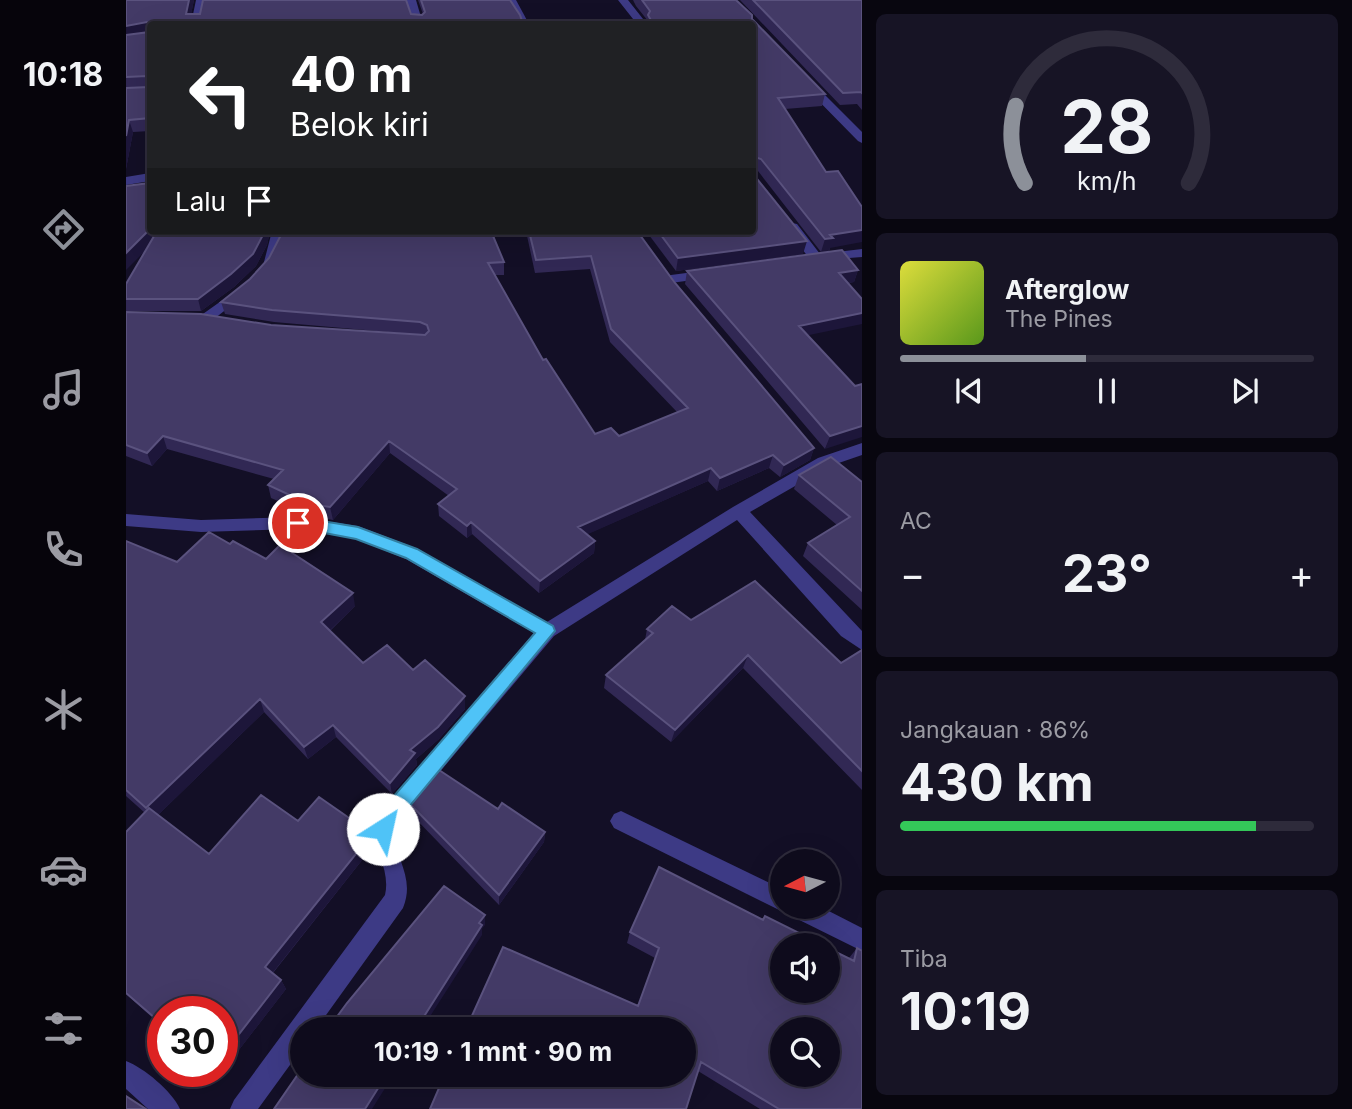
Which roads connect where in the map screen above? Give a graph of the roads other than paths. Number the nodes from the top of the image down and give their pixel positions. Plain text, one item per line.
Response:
1 (201, 0) edge
2 (411, 0) edge
3 (511, 0) edge
4 (623, 0) edge
5 (198, 21) edge
6 (417, 21) edge
7 (522, 21) edge
8 (640, 21) edge
9 (794, 70) edge
10 (862, 139) edge
11 (147, 178) edge
12 (126, 181) edge
13 (784, 217) edge
14 (278, 235) edge
15 (862, 253) edge
16 (722, 272) edge
17 (672, 280) edge
18 (228, 323) edge
19 (862, 449) edge
20 (738, 511) junction
21 (126, 520) edge
22 (547, 631) junction
23 (862, 642) edge
24 (621, 821) dead end
25 (770, 895) edge
26 (820, 919) edge
27 (862, 940) edge
28 (126, 1073) edge
29 (167, 1109) edge
30 (243, 1109) edge

1 - 5 street
2 - 6 street
3 - 7 street
4 - 8 street
9 - 10 street
11 - 12 street
13 - 15 street
14 - 18 street
16 - 17 street
19 - 20 street
20 - 22 street
20 - 23 street
21 - 22 street
22 - 30 street
24 - 25 street
26 - 27 street
28 - 29 street

